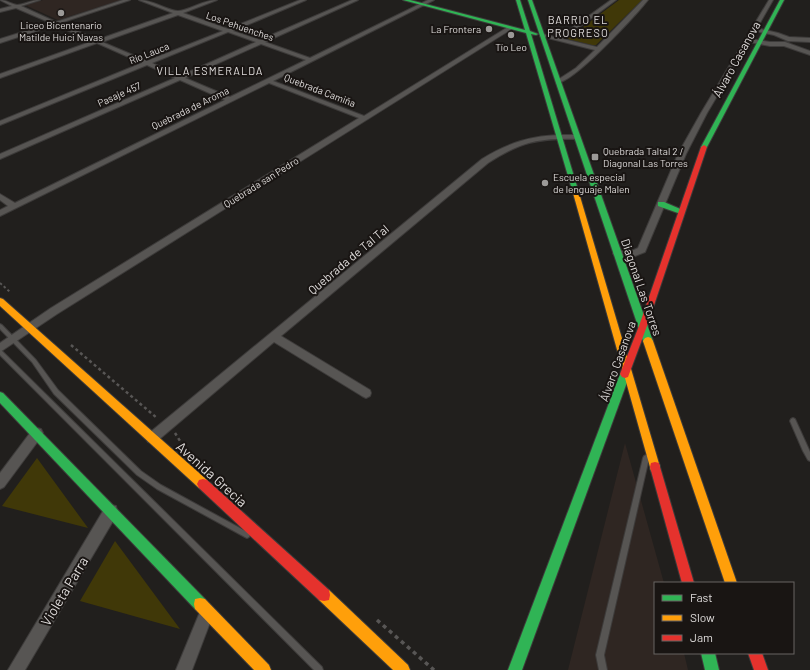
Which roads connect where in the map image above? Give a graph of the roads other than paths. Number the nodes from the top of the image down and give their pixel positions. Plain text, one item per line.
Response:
1 (2, 0) edge
2 (20, 0) edge
3 (38, 0) edge
4 (128, 0) edge
5 (141, 0) edge
6 (215, 0) edge
7 (304, 0) edge
8 (356, 0) edge
9 (405, 0) edge
10 (432, 0) edge
11 (518, 0) edge
12 (530, 0) edge
13 (614, 0) edge
14 (646, 0) edge
15 (782, 0) edge
16 (771, 1) edge
17 (9, 3) junction
18 (422, 4) junction
19 (0, 6) edge
20 (16, 7) junction
21 (0, 11) edge
22 (178, 13) junction
23 (54, 23) junction
24 (510, 28) junction
25 (754, 29) junction
26 (228, 31) junction
27 (766, 31) junction
28 (528, 32) junction
29 (542, 36) junction
30 (0, 40) edge
31 (559, 40) junction
32 (810, 40) edge
33 (747, 41) junction
34 (96, 42) junction
35 (260, 42) junction
36 (786, 42) junction
37 (759, 43) junction
38 (598, 49) junction
39 (810, 53) edge
40 (311, 60) junction
41 (148, 64) junction
42 (0, 76) edge
43 (180, 78) junction
44 (269, 81) junction
45 (558, 82) junction
46 (230, 100) junction
47 (364, 118) junction
48 (0, 123) edge
49 (560, 137) junction
50 (576, 137) junction
51 (0, 157) edge
52 (0, 196) edge
53 (661, 204) junction
54 (14, 206) junction
55 (681, 211) junction
56 (0, 213) edge
57 (617, 253) junction
58 (0, 301) edge
59 (0, 326) edge
60 (643, 326) junction
61 (28, 327) junction
62 (274, 337) junction
63 (12, 338) junction
64 (0, 348) edge
65 (0, 352) edge
66 (627, 367) junction
67 (366, 393) dead end
68 (0, 396) edge
69 (793, 421) dead end
70 (37, 433) junction
71 (152, 438) junction
72 (649, 446) junction
73 (810, 458) edge
74 (0, 483) edge
75 (111, 511) junction
76 (268, 543) junction
77 (688, 582) edge
78 (731, 582) edge
79 (208, 612) junction
80 (708, 654) edge
81 (755, 654) edge
82 (16, 670) edge
83 (184, 670) edge
84 (264, 670) edge
85 (319, 670) edge
86 (403, 670) edge
87 (515, 670) edge
88 (603, 670) edge
89 (712, 670) edge
90 (761, 670) edge

1 - 17 street
2 - 17 street
3 - 20 street
4 - 23 street
5 - 22 street, Los Pehuenches
6 - 22 street
7 - 26 street, Río Lauca
8 - 35 street, Pasaje 457
9 - 18 main road
10 - 18 street, Quebrada de Aroma
11 - 28 main road
12 - 29 main road, Diagonal Las Torres
13 - 31 street
14 - 38 street
15 - 27 main road, Álvaro Casanova
16 - 25 street, Álvaro Casanova
17 - 19 street
17 - 20 street
18 - 24 main road
18 - 40 street, Quebrada de Aroma
20 - 21 street
20 - 23 street
22 - 26 street, Los Pehuenches
22 - 34 street
23 - 30 street
23 - 34 street
24 - 28 main road
24 - 47 street, Quebrada san Pedro
25 - 27 street
25 - 33 street, Álvaro Casanova
26 - 35 street, Los Pehuenches
26 - 41 street, Río Lauca
27 - 36 street
27 - 37 main road, Álvaro Casanova
28 - 29 main road
28 - 49 main road
29 - 31 street
29 - 45 main road, Diagonal Las Torres
31 - 38 street
32 - 36 street
33 - 37 street
33 - 53 street, Álvaro Casanova
34 - 41 street
34 - 42 street
35 - 40 street, Los Pehuenches
35 - 43 street, Pasaje 457
36 - 37 street
36 - 39 street
37 - 55 main road, Álvaro Casanova
38 - 45 street
40 - 44 street, Quebrada de Aroma
41 - 43 street
41 - 48 street, Río Lauca
43 - 46 street
43 - 51 street, Pasaje 457
44 - 46 street, Quebrada de Aroma
44 - 47 street, Quebrada Camiña
45 - 50 main road, Diagonal Las Torres
46 - 54 street, Quebrada de Aroma
47 - 61 street, Quebrada san Pedro
49 - 50 street, Quebrada de Tal Tal
49 - 62 street, Quebrada de Tal Tal
49 - 66 main road
50 - 57 main road, Diagonal Las Torres
52 - 54 street
53 - 55 main road
53 - 57 street, Álvaro Casanova
54 - 56 street, Quebrada de Aroma
55 - 60 main road, Álvaro Casanova
57 - 60 main road, Diagonal Las Torres
58 - 61 main road, Avenida Grecia
59 - 63 lane
60 - 66 main road, Álvaro Casanova
60 - 78 main road, Diagonal Las Torres
61 - 63 street, Quebrada san Pedro
61 - 71 main road, Avenida Grecia
62 - 67 street
62 - 71 street, Quebrada de Tal Tal
63 - 64 street, Quebrada san Pedro
63 - 76 lane
65 - 85 lane
66 - 72 main road
66 - 87 main road, Álvaro Casanova
68 - 70 main road
69 - 73 lane
70 - 74 street
70 - 75 main road
71 - 76 main road, Avenida Grecia
72 - 77 main road
72 - 88 lane
75 - 79 main road
75 - 82 street, Violeta Parra
76 - 86 main road, Avenida Grecia
79 - 83 street
79 - 84 main road
80 - 89 main road
81 - 90 main road

